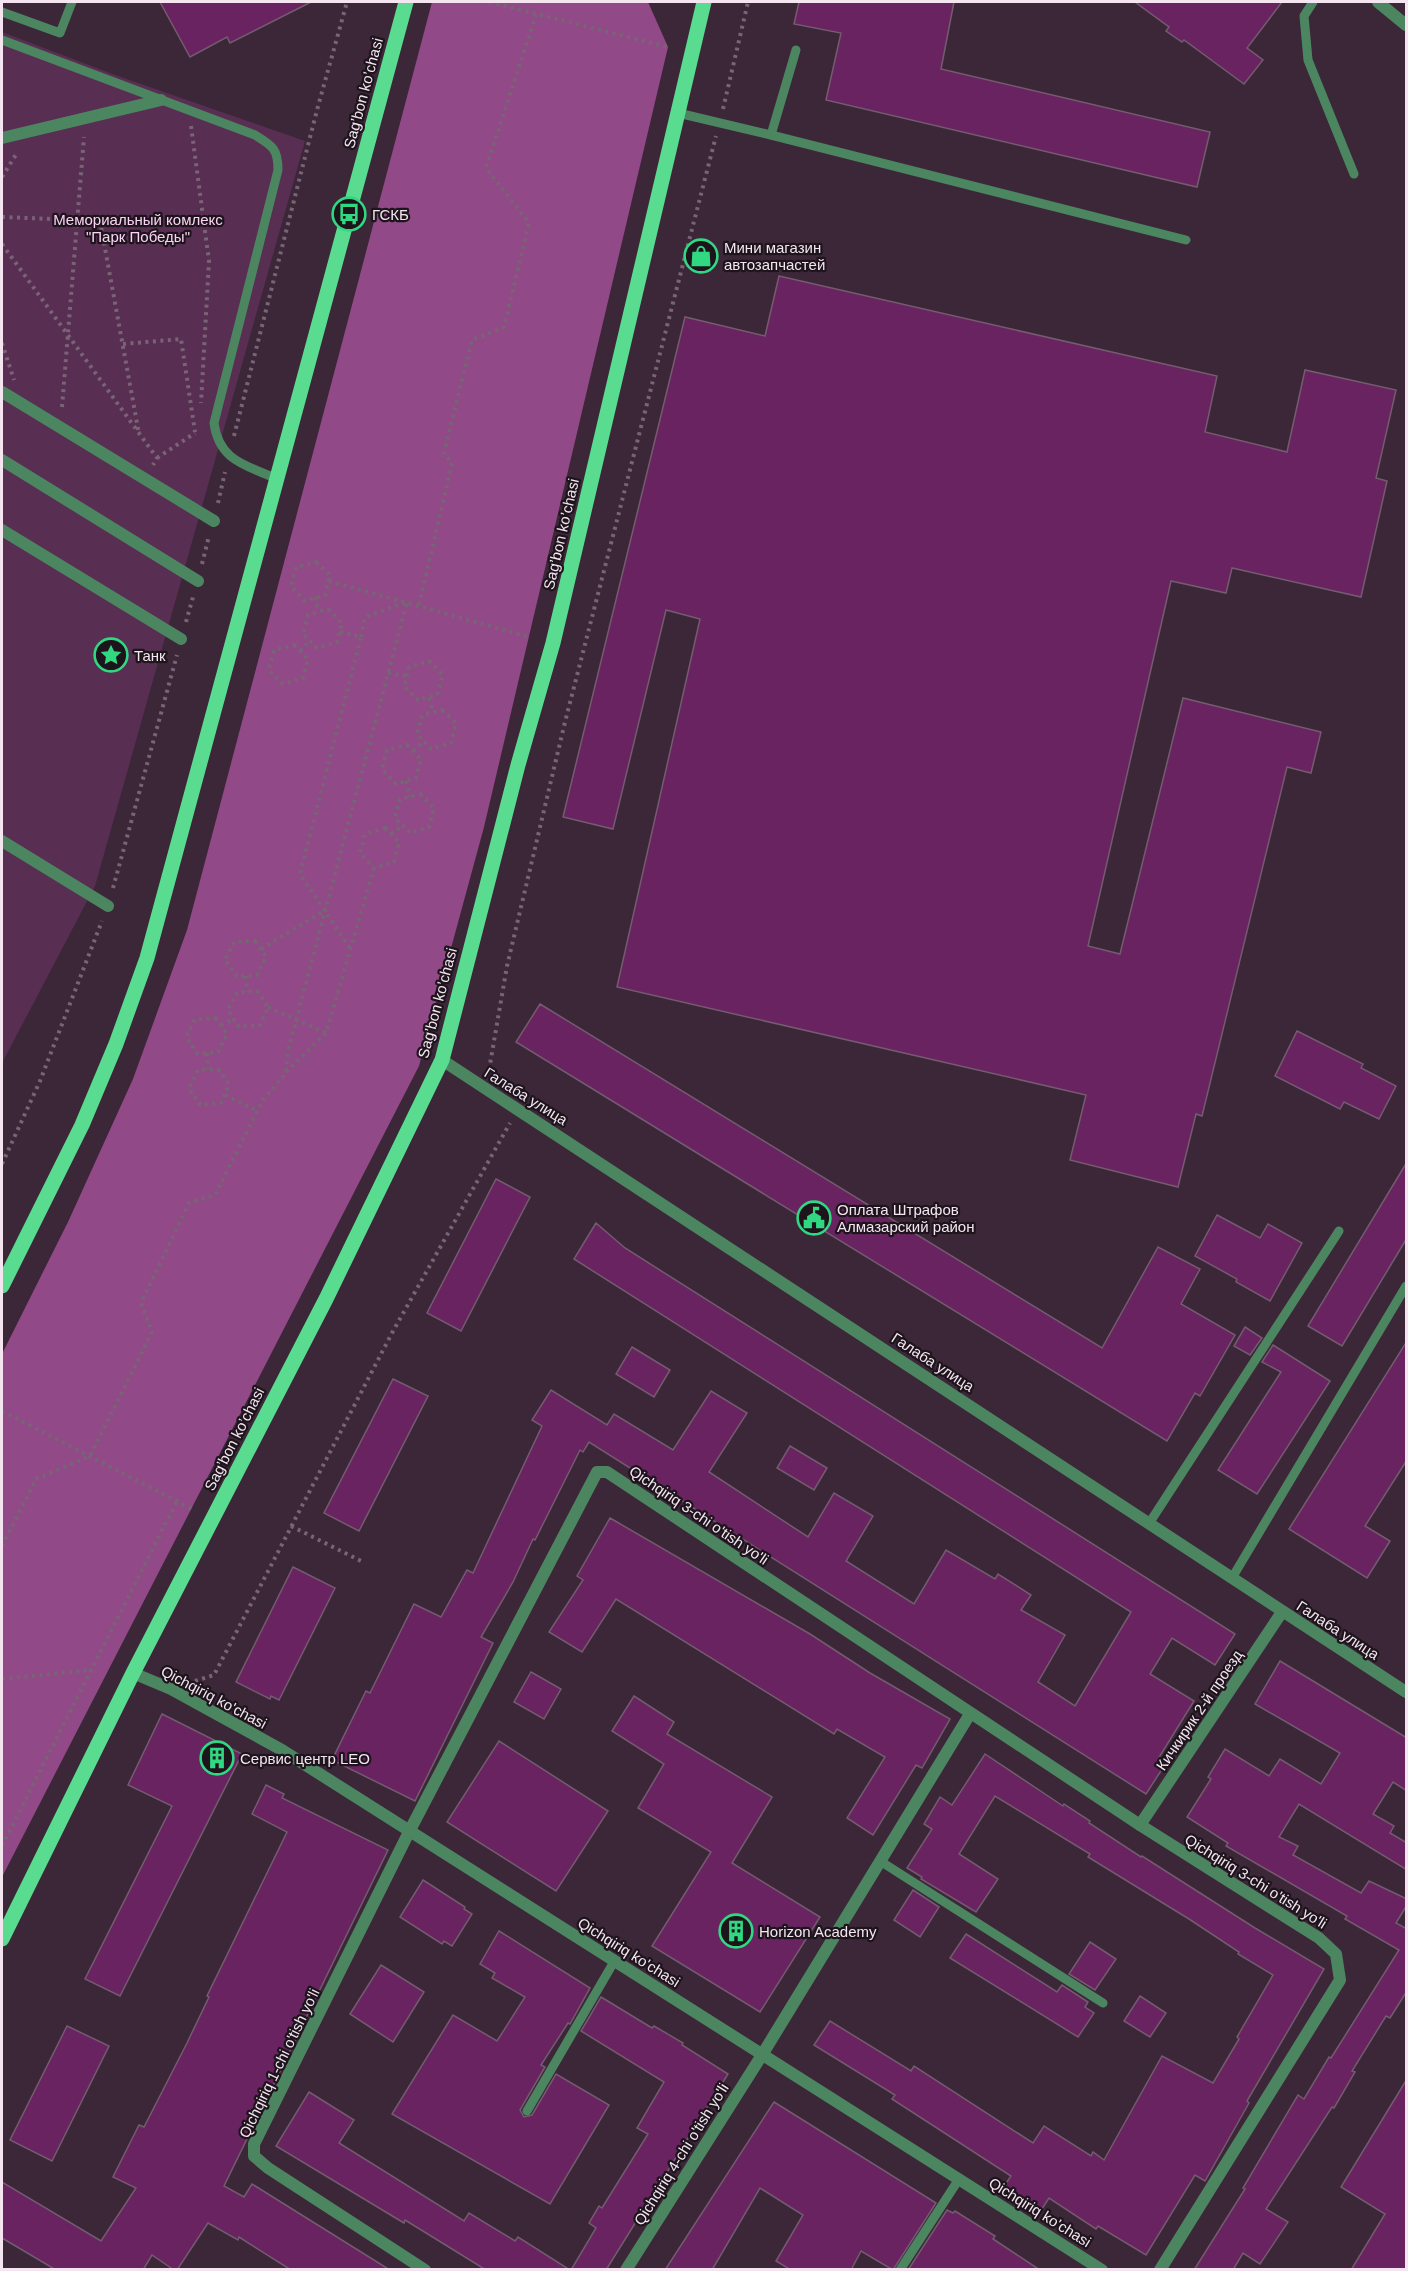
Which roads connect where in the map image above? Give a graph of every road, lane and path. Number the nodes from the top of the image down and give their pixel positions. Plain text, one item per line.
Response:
1 (72, 2) edge
2 (348, 2) edge
3 (406, 2) edge
4 (489, 2) edge
5 (704, 2) edge
6 (748, 2) edge
7 (1313, 2) edge
8 (1378, 2) edge
9 (2, 12) edge
10 (536, 15) junction
11 (1407, 25) edge
12 (2, 40) edge
13 (668, 47) dead end
14 (796, 50) dead end
15 (161, 100) junction
16 (189, 111) junction
17 (678, 113) junction
18 (85, 118) junction
19 (720, 123) junction
20 (771, 135) junction
21 (2, 138) edge
22 (1354, 174) dead end
23 (2, 217) edge
24 (77, 220) junction
25 (1186, 240) dead end
26 (2, 244) edge
27 (68, 335) junction
28 (2, 343) edge
29 (123, 344) junction
30 (2, 392) edge
31 (23, 406) junction
32 (201, 407) dead end
33 (200, 418) dead end
34 (60, 428) junction
35 (195, 432) junction
36 (139, 434) junction
37 (229, 457) junction
38 (157, 458) junction
39 (2, 460) edge
40 (277, 479) junction
41 (145, 481) junction
42 (213, 521) junction
43 (2, 530) edge
44 (198, 581) junction
45 (328, 581) junction
46 (315, 597) junction
47 (407, 602) junction
48 (419, 605) junction
49 (318, 612) junction
50 (340, 632) junction
51 (361, 637) junction
52 (529, 637) dead end
53 (181, 639) joint
54 (310, 641) junction
55 (300, 651) junction
56 (388, 673) junction
57 (406, 676) junction
58 (429, 698) junction
59 (433, 712) junction
60 (424, 741) junction
61 (413, 751) junction
62 (406, 782) junction
63 (410, 797) junction
64 (402, 826) junction
65 (391, 834) junction
66 (2, 841) edge
67 (374, 868) junction
68 (108, 906) dead end
69 (325, 910) junction
70 (350, 948) junction
71 (261, 949) junction
72 (246, 976) junction
73 (247, 992) junction
74 (268, 1007) junction
75 (234, 1019) junction
76 (296, 1020) junction
77 (221, 1025) junction
78 (326, 1033) junction
79 (207, 1053) junction
80 (442, 1060) junction
81 (208, 1069) junction
82 (286, 1073) junction
83 (485, 1089) junction
84 (225, 1095) junction
85 (518, 1109) junction
86 (257, 1111) junction
87 (1339, 1231) dead end
88 (3, 1281) edge
89 (1407, 1286) edge
90 (2, 1411) edge
91 (90, 1456) junction
92 (177, 1501) junction
93 (192, 1509) dead end
94 (1150, 1522) junction
95 (291, 1526) junction
96 (2, 1546) edge
97 (363, 1562) dead end
98 (1232, 1578) junction
99 (1282, 1612) junction
100 (91, 1670) junction
101 (134, 1673) junction
102 (2, 1679) edge
103 (171, 1689) junction
104 (1407, 1692) edge
105 (970, 1714) junction
106 (1140, 1825) junction
107 (409, 1832) junction
108 (2, 1846) edge
109 (880, 1860) junction
110 (2, 1939) edge
111 (615, 1960) junction
112 (1103, 2003) dead end
113 (762, 2055) junction
114 (528, 2111) dead end
115 (959, 2179) junction
116 (424, 2270) edge
117 (626, 2270) edge
118 (900, 2270) edge
119 (1102, 2270) edge
120 (1160, 2270) edge

1 - 9 lane
2 - 37 path
3 - 40 main road, Sag’bon ko’chasi
4 - 10 path
5 - 17 main road, Sag’bon ko’chasi
6 - 19 path
7 - 22 lane
8 - 11 street
10 - 13 path
10 - 48 path
12 - 15 lane
14 - 20 lane
15 - 16 lane
15 - 18 street
16 - 32 path
16 - 37 lane
17 - 19 lane
17 - 80 main road, Sag’bon ko’chasi
18 - 21 street
18 - 24 path
19 - 20 lane
19 - 83 path
20 - 25 lane
23 - 24 path
24 - 27 path
24 - 29 path
26 - 27 path
27 - 34 path
27 - 36 path
28 - 31 path
29 - 35 path
29 - 36 path
30 - 31 street
31 - 34 street
33 - 35 path
34 - 41 street
35 - 38 path
36 - 38 path
37 - 40 lane
37 - 42 path
38 - 41 path
39 - 44 street
40 - 88 main road, Sag’bon ko’chasi
41 - 42 street
42 - 44 path
43 - 53 street
44 - 53 path
45 - 46 path
45 - 46 path
45 - 47 path
46 - 49 path
47 - 48 path
47 - 51 path
47 - 56 path
48 - 52 path
49 - 50 path
49 - 54 path
50 - 51 path
50 - 54 path
51 - 69 path
54 - 55 path
55 - 55 path
56 - 57 path
56 - 69 path
57 - 58 path
57 - 58 path
58 - 59 path
59 - 60 path
59 - 60 path
60 - 61 path
61 - 62 path
61 - 62 path
62 - 63 path
63 - 64 path
63 - 64 path
64 - 65 path
65 - 67 path
65 - 67 path
66 - 68 street
67 - 70 path
69 - 70 path
69 - 71 path
69 - 76 path
70 - 78 path
71 - 72 path
71 - 72 path
72 - 73 path
73 - 74 path
73 - 75 path
74 - 75 path
74 - 76 path
75 - 77 path
76 - 78 path
76 - 82 path
77 - 79 path
77 - 79 path
78 - 82 path
79 - 81 path
80 - 83 street, Галаба улица
80 - 101 main road, Sag’bon ko’chasi
81 - 84 path
81 - 84 path
82 - 86 path
83 - 85 street, Галаба улица
84 - 86 path
85 - 94 street, Галаба улица
85 - 95 path
86 - 91 path
87 - 94 lane
89 - 98 lane
90 - 91 path
91 - 92 path
91 - 96 path
92 - 93 path
92 - 100 path
94 - 98 street, Галаба улица
95 - 97 path
95 - 103 path
98 - 99 street, Галаба улица
99 - 104 street, Галаба улица
99 - 106 street, Кичкирик 2-й проезд
100 - 102 path
100 - 108 path
101 - 103 street, Qichqiriq ko'chasi
101 - 110 main road, Sag’bon ko’chasi
103 - 107 street, Qichqiriq ko'chasi
105 - 106 street, Qichqiriq 3-chi o'tish yo'li
105 - 107 street, Qichqiriq 3-chi o'tish yo'li
105 - 109 street
106 - 120 street, Qichqiriq 3-chi o'tish yo'li
107 - 111 street, Qichqiriq ko'chasi
107 - 116 street, Qichqiriq 1-chi o'tish yo'li
109 - 112 lane
109 - 113 street
111 - 113 street, Qichqiriq ko'chasi
111 - 114 lane
113 - 115 street, Qichqiriq ko'chasi
113 - 117 street, Qichqiriq 4-chi o'tish yo'li
115 - 118 lane
115 - 119 street, Qichqiriq ko'chasi

